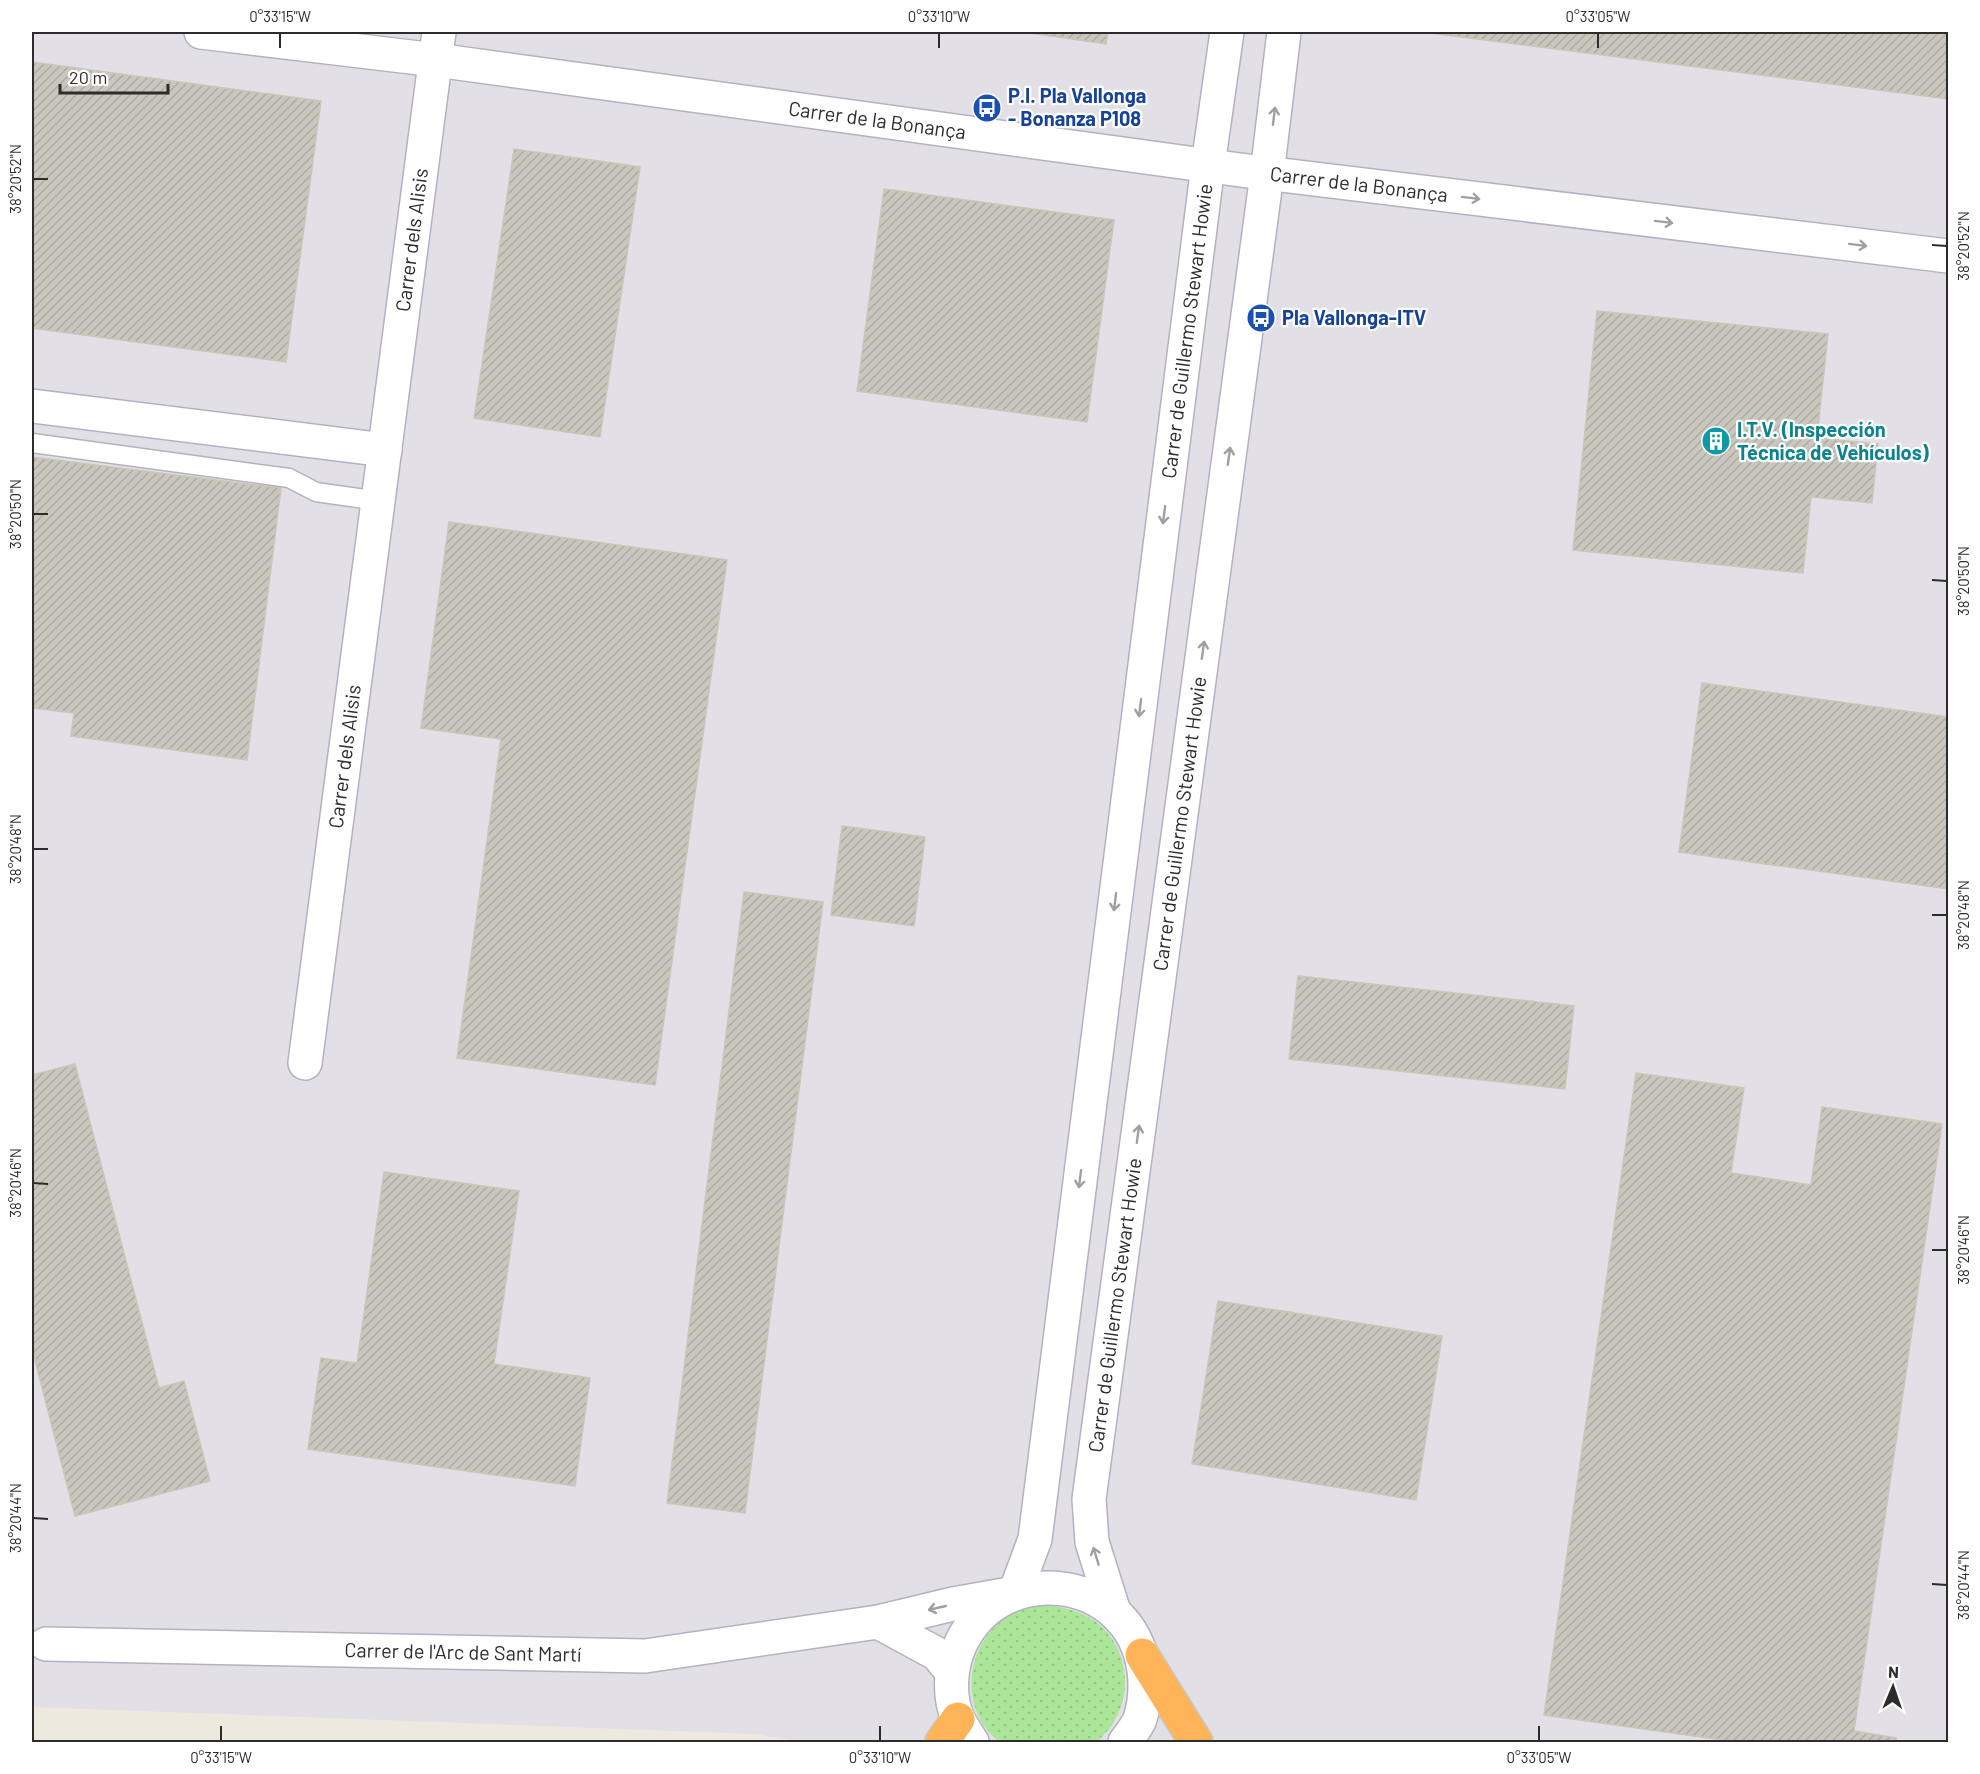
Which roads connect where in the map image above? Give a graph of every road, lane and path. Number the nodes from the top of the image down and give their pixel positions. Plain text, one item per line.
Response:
1 (201, 32) edge
2 (1227, 32) edge
3 (1284, 32) edge
4 (437, 46) edge
5 (1208, 165) junction
6 (1267, 174) junction
7 (1948, 256) edge
8 (32, 406) edge
9 (32, 443) edge
10 (385, 450) junction
11 (379, 501) junction
12 (305, 1063) dead end
13 (1015, 1593) junction
14 (1114, 1612) junction
15 (878, 1622) junction
16 (46, 1644) dead end
17 (1142, 1655) junction
18 (952, 1672) junction
19 (958, 1735) edge
20 (1125, 1743) edge
21 (1196, 1743) edge

1 - 4 street, Carrer de la Bonança
2 - 5 street, Carrer de Guillermo Stewart Howie
6 -> 3 street, Carrer de Guillermo Stewart Howie
4 - 5 street, Carrer de la Bonança
4 - 10 street, Carrer dels Alisis
5 - 6 street, Carrer de la Bonança
5 -> 13 street, Carrer de Guillermo Stewart Howie
6 -> 7 street, Carrer de la Bonança
14 -> 6 street, Carrer de Guillermo Stewart Howie
8 - 10 street
9 - 11 lane
10 - 11 street, Carrer dels Alisis
11 - 12 street, Carrer dels Alisis
13 - 14 street, Carrer de l'Arc de Sant Martí
13 -> 15 street, Carrer de l'Arc de Sant Martí
13 - 18 street
14 - 17 street
15 - 16 street, Carrer de l'Arc de Sant Martí
15 - 18 street
17 - 20 street
17 - 21 highway
18 - 19 street

